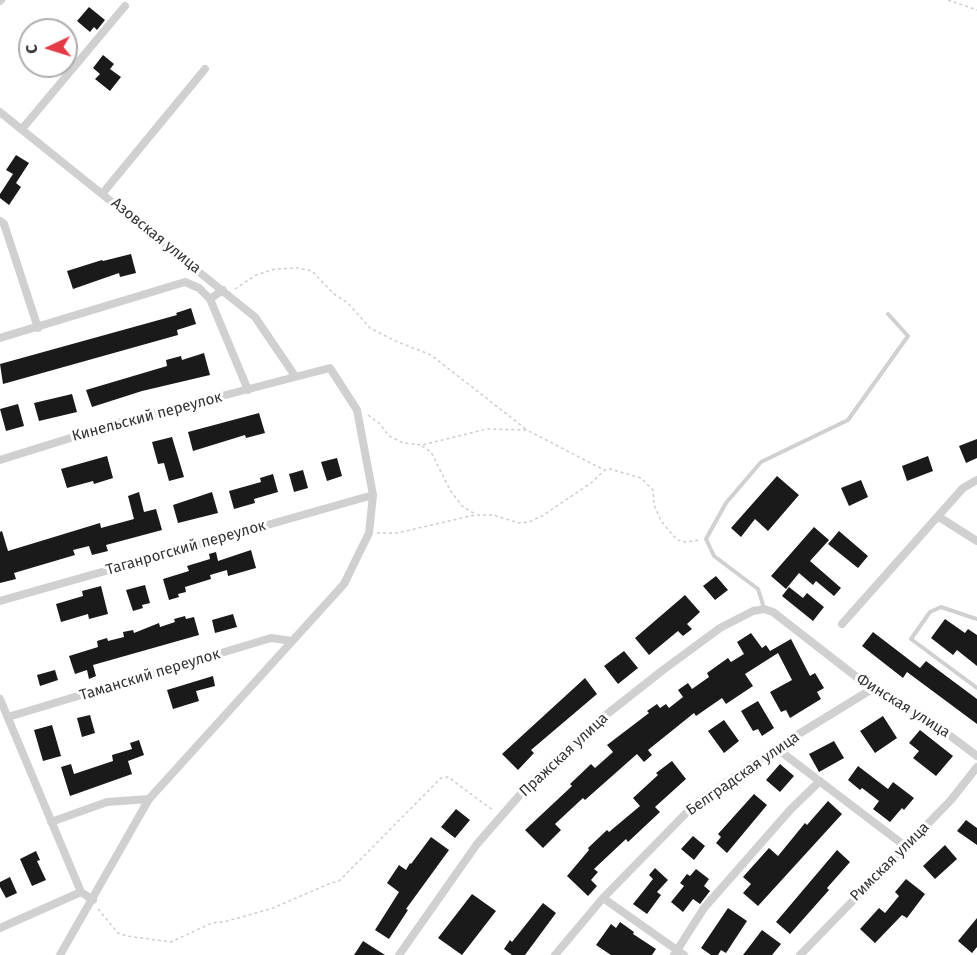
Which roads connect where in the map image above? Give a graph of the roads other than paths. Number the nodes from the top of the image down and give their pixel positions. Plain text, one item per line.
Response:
1 (125, 6) dead end
2 (205, 69) dead end
3 (0, 112) edge
4 (22, 129) junction
5 (102, 194) junction
6 (0, 221) edge
7 (223, 290) junction
8 (210, 298) junction
9 (888, 314) dead end
10 (38, 328) junction
11 (0, 338) edge
12 (295, 376) junction
13 (248, 390) junction
14 (0, 460) edge
15 (977, 480) edge
16 (373, 495) junction
17 (939, 517) junction
18 (977, 541) edge
19 (0, 601) edge
20 (764, 609) junction
21 (977, 619) edge
22 (842, 624) dead end
23 (292, 641) junction
24 (977, 688) edge
25 (872, 689) junction
26 (0, 699) edge
27 (8, 717) junction
28 (776, 748) junction
29 (977, 756) edge
30 (977, 767) edge
31 (820, 782) junction
32 (149, 799) junction
33 (51, 822) junction
34 (905, 846) junction
35 (81, 892) junction
36 (603, 898) junction
37 (93, 900) junction
38 (0, 928) edge
39 (675, 952) edge
40 (60, 955) edge
41 (399, 955) edge
42 (555, 955) edge
43 (684, 955) edge
44 (800, 955) edge

1 - 4 street
2 - 5 street
3 - 4 street, Азовская улица
4 - 5 street, Азовская улица
5 - 7 street, Азовская улица
6 - 10 street
7 - 8 street
7 - 12 street, Азовская улица
8 - 10 street
8 - 13 street
9 - 20 lane
10 - 11 street
12 - 13 street, Кинельский переулок
12 - 16 street, Кинельский переулок
13 - 14 street, Кинельский переулок
15 - 17 street
16 - 19 street, Таганрогский переулок
16 - 23 street
17 - 18 street
17 - 22 street
20 - 25 street, Финская улица
20 - 41 street, Пражская улица
21 - 24 lane
23 - 27 street, Таманский переулок
23 - 32 street
25 - 28 street, Белградская улица
25 - 29 street, Финская улица
26 - 27 street
27 - 33 street
28 - 31 street
28 - 36 street, Белградская улица
30 - 34 street, Римская улица
31 - 34 street
31 - 39 street
32 - 33 street
32 - 37 street
33 - 35 street
34 - 44 street, Римская улица
35 - 37 street
35 - 38 street
36 - 39 street
36 - 42 street, Белградская улица
37 - 40 street
39 - 43 street

